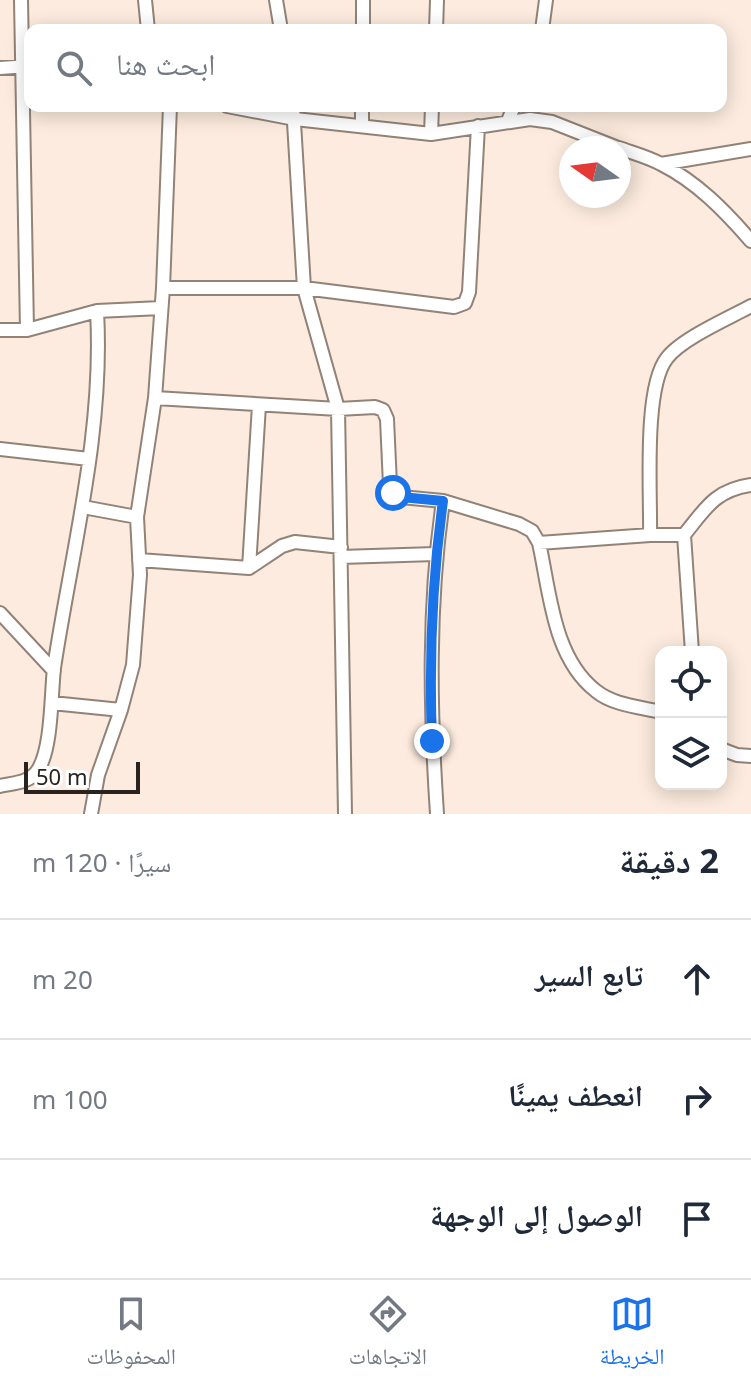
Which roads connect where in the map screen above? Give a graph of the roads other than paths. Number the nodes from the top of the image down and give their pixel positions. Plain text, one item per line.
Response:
1 (21, 0) edge
2 (145, 0) edge
3 (276, 0) edge
4 (363, 0) edge
5 (437, 0) edge
6 (546, 0) edge
7 (147, 24) edge
8 (280, 24) edge
9 (363, 24) edge
10 (436, 24) edge
11 (543, 24) edge
12 (24, 33) edge
13 (24, 66) edge
14 (0, 68) edge
15 (27, 112) edge
16 (170, 112) edge
17 (362, 112) edge
18 (432, 112) edge
19 (512, 112) edge
20 (294, 113) edge
21 (508, 121) junction
22 (362, 126) junction
23 (478, 126) junction
24 (431, 134) junction
25 (588, 136) edge
26 (751, 149) edge
27 (631, 153) edge
28 (661, 164) junction
29 (751, 241) edge
30 (163, 288) junction
31 (304, 288) junction
32 (751, 306) edge
33 (161, 308) junction
34 (97, 311) junction
35 (0, 330) edge
36 (27, 330) junction
37 (155, 398) junction
38 (259, 405) junction
39 (338, 409) junction
40 (0, 449) edge
41 (89, 459) junction
42 (751, 485) edge
43 (443, 501) junction
44 (83, 507) junction
45 (137, 517) junction
46 (650, 535) junction
47 (684, 535) junction
48 (539, 543) junction
49 (341, 552) junction
50 (435, 554) junction
51 (139, 560) junction
52 (249, 568) junction
53 (0, 613) edge
54 (692, 646) edge
55 (54, 671) junction
56 (52, 703) junction
57 (121, 710) junction
58 (655, 710) edge
59 (727, 751) edge
60 (751, 756) edge
61 (0, 786) edge
62 (91, 814) edge
63 (345, 814) edge
64 (437, 814) edge

1 - 12 street
2 - 7 street
3 - 8 street
4 - 9 street
5 - 10 street
6 - 11 street
13 - 14 street
15 - 36 street
16 - 30 street
17 - 22 street
18 - 24 street
19 - 21 street
20 - 22 street
20 - 31 street
21 - 23 street
21 - 25 street
22 - 24 street
23 - 24 street
23 - 31 street
26 - 28 street
27 - 28 street
28 - 29 street
30 - 31 street
30 - 33 street
31 - 39 street
32 - 46 street
33 - 34 street
33 - 37 street
34 - 36 street
34 - 41 street
35 - 36 street
37 - 38 street
37 - 45 street
38 - 39 street
38 - 52 street
39 - 43 street
39 - 49 street
40 - 41 street
41 - 44 street
42 - 47 street
43 - 48 street
43 - 50 street
44 - 45 street
44 - 55 street
45 - 51 street
46 - 47 street
46 - 48 street
47 - 54 street
48 - 58 street
49 - 50 street
49 - 52 street
49 - 63 street
50 - 64 street
51 - 52 street
51 - 57 street
53 - 55 street
55 - 56 street
56 - 57 street
56 - 61 street
57 - 62 street
59 - 60 street

